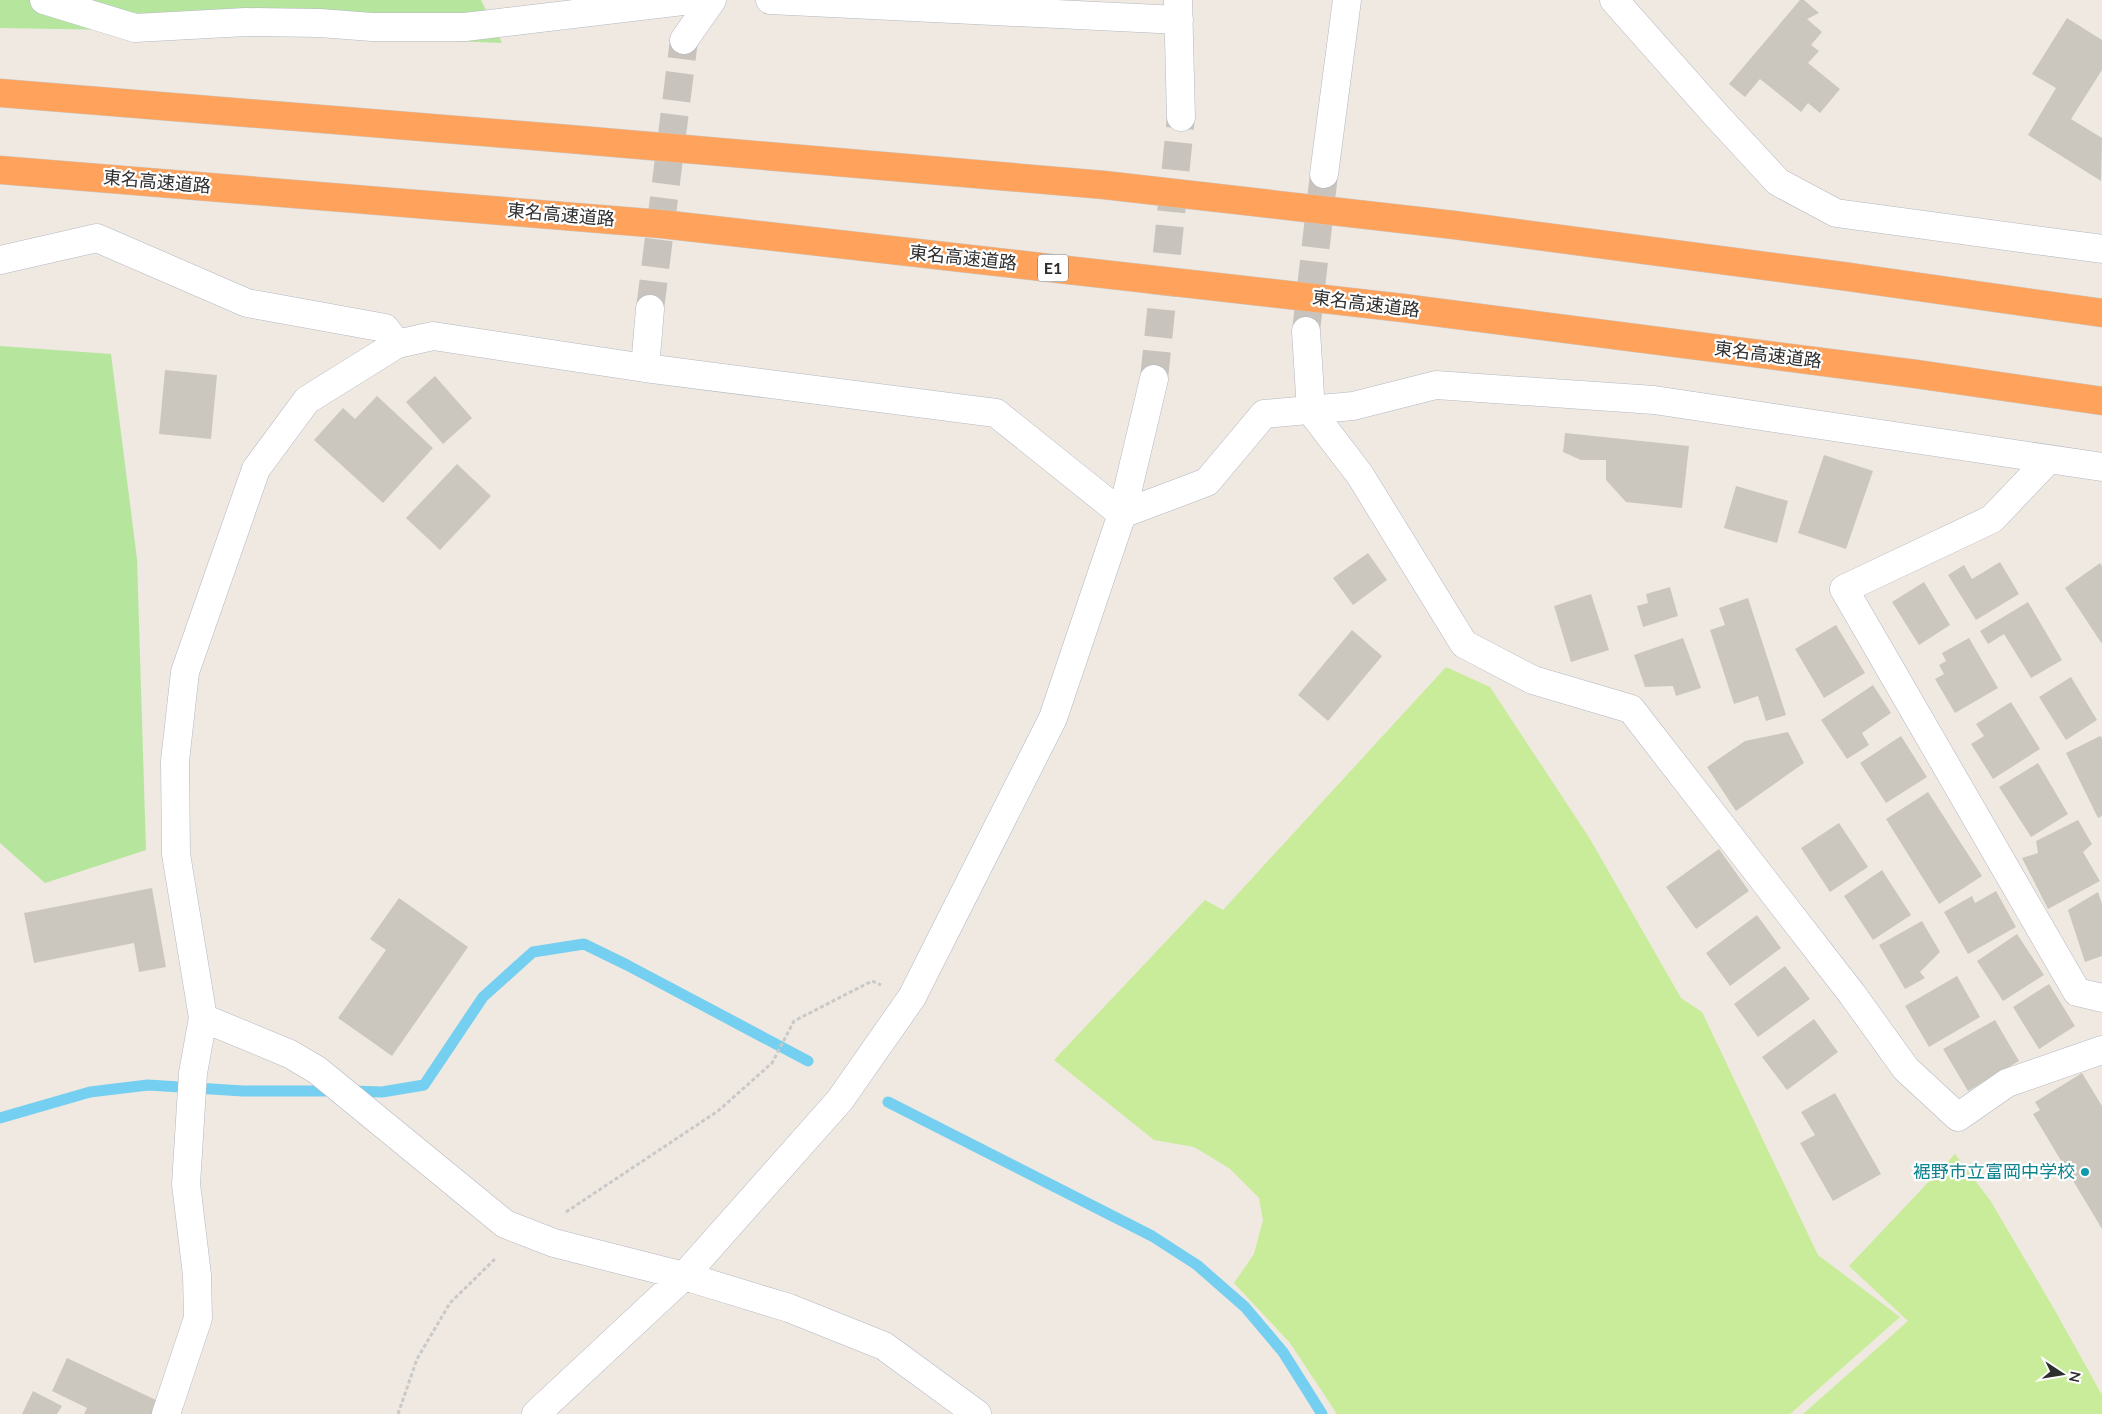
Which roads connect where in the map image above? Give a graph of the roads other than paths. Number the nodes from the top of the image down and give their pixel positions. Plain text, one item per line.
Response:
1 (44, 0) edge
2 (691, 0) edge
3 (712, 0) edge
4 (770, 0) edge
5 (1347, 0) edge
6 (1614, 0) edge
7 (1179, 10) edge
8 (684, 40) tunnel mouth
9 (0, 93) edge
10 (1181, 117) tunnel mouth
11 (0, 170) edge
12 (1324, 174) tunnel mouth
13 (2102, 249) edge
14 (0, 260) edge
15 (650, 309) tunnel mouth
16 (2102, 313) edge
17 (1306, 331) tunnel mouth
18 (397, 344) junction
19 (644, 368) junction
20 (1154, 379) tunnel mouth
21 (2102, 401) edge
22 (1311, 411) junction
23 (2049, 459) junction
24 (2102, 467) edge
25 (1122, 514) junction
26 (2102, 998) edge
27 (203, 1018) junction
28 (2102, 1050) edge
29 (684, 1276) junction
30 (166, 1414) edge
31 (536, 1414) edge
32 (977, 1414) edge

1 - 2 street
3 - 8 street
4 - 7 street
5 - 12 street
6 - 13 street
7 - 10 street
9 - 16 highway
11 - 21 highway, 東名高速道路 / E1
14 - 18 street
15 - 19 street
17 - 22 street
18 - 19 street
18 - 27 street
19 - 25 street
20 - 25 street
22 - 23 street
22 - 25 street
22 - 28 street
23 - 24 street
23 - 26 street
25 - 29 street
27 - 29 street
27 - 30 street
29 - 31 street
29 - 32 street

